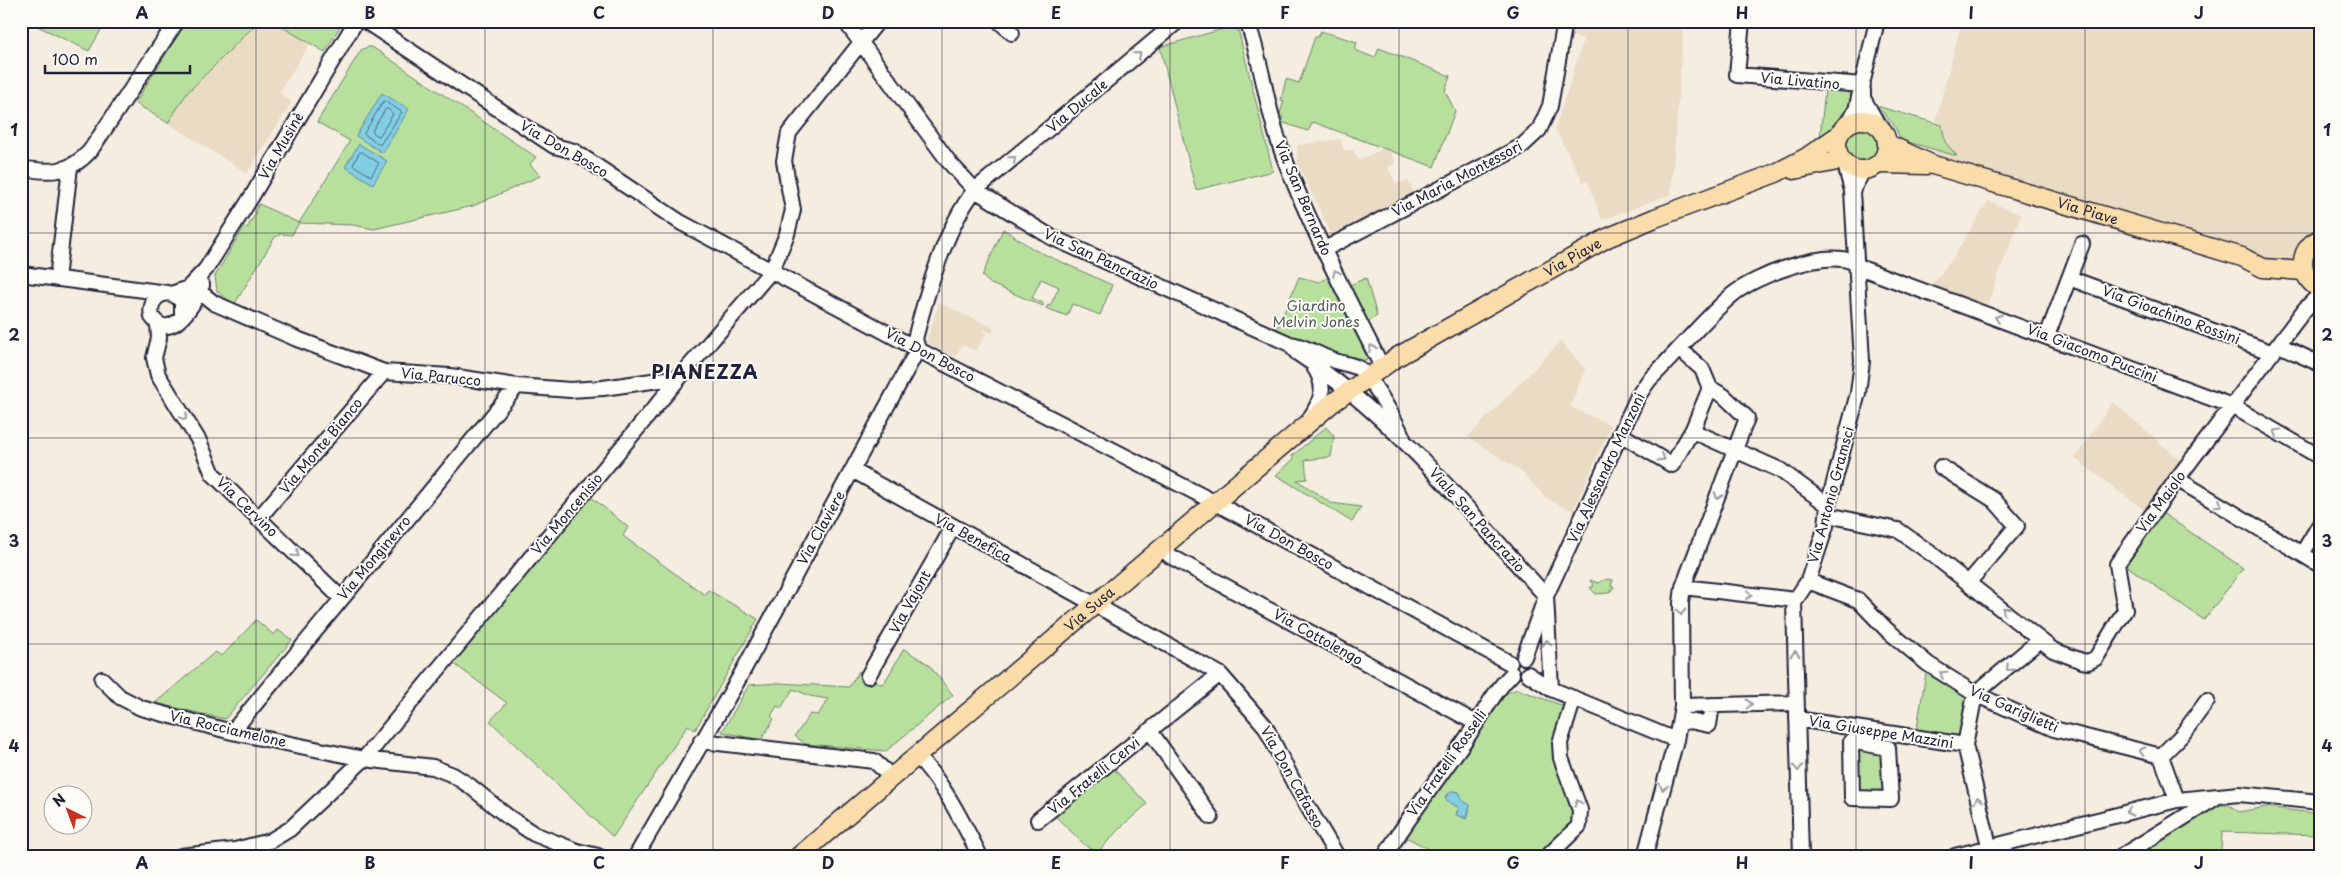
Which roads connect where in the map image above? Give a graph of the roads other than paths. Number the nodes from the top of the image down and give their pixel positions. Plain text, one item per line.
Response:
1 (177, 21) edge
2 (356, 21) edge
3 (365, 21) edge
4 (845, 21) edge
5 (878, 21) edge
6 (1000, 21) edge
7 (1178, 21) edge
8 (1247, 21) edge
9 (1565, 21) edge
10 (1742, 21) edge
11 (1877, 21) edge
12 (1012, 33) dead end
13 (861, 42) junction
14 (1863, 84) junction
15 (1878, 125) junction
16 (1842, 131) junction
17 (1888, 144) junction
18 (1843, 162) junction
19 (1933, 165) junction
20 (70, 167) junction
21 (21, 168) edge
22 (1871, 168) junction
23 (1776, 173) junction
24 (976, 190) junction
25 (1852, 191) junction
26 (2320, 239) edge
27 (2082, 244) dead end
28 (1325, 249) junction
29 (1857, 265) junction
30 (206, 269) junction
31 (772, 270) junction
32 (21, 274) edge
33 (2069, 278) junction
34 (2311, 278) edge
35 (57, 279) junction
36 (126, 289) junction
37 (174, 293) junction
38 (199, 293) junction
39 (214, 302) junction
40 (150, 311) junction
41 (183, 315) junction
42 (158, 323) junction
43 (2047, 336) junction
44 (1290, 344) junction
45 (918, 349) junction
46 (2276, 349) junction
47 (1681, 350) junction
48 (1311, 362) junction
49 (1336, 362) junction
50 (2320, 364) edge
51 (1375, 371) junction
52 (384, 372) junction
53 (158, 375) junction
54 (680, 377) junction
55 (517, 386) junction
56 (1710, 388) junction
57 (1348, 391) junction
58 (2232, 406) junction
59 (1304, 427) junction
60 (1693, 429) junction
61 (1620, 434) junction
62 (1403, 438) junction
63 (1735, 450) junction
64 (2320, 457) edge
65 (1941, 467) dead end
66 (852, 470) junction
67 (2177, 479) junction
68 (1214, 502) junction
69 (1828, 510) junction
70 (258, 520) junction
71 (2320, 524) edge
72 (952, 527) junction
73 (1162, 547) junction
74 (2302, 554) junction
75 (2320, 565) edge
76 (1808, 581) junction
77 (1968, 583) junction
78 (1683, 587) junction
79 (341, 598) junction
80 (1545, 600) junction
81 (1796, 600) junction
82 (1094, 605) junction
83 (2040, 640) junction
84 (1524, 657) junction
85 (1511, 668) junction
86 (1220, 674) junction
87 (1528, 674) junction
88 (868, 676) dead end
89 (102, 678) dead end
90 (1550, 689) junction
91 (1975, 694) junction
92 (1574, 698) junction
93 (2207, 701) dead end
94 (1796, 703) junction
95 (1712, 705) junction
96 (1681, 715) junction
97 (1797, 719) junction
98 (1476, 724) junction
99 (1650, 728) junction
100 (1150, 731) junction
101 (232, 732) junction
102 (1676, 740) junction
103 (701, 741) junction
104 (1965, 745) junction
105 (917, 756) junction
106 (2161, 756) junction
107 (364, 759) junction
108 (892, 777) junction
109 (2219, 796) junction
110 (1891, 799) joint
111 (2176, 800) junction
112 (2320, 802) edge
113 (1211, 817) dead end
114 (1038, 820) dead end
115 (1991, 851) edge
116 (181, 856) edge
117 (598, 856) edge
118 (636, 856) edge
119 (799, 856) edge
120 (980, 856) edge
121 (1337, 856) edge
122 (1385, 856) edge
123 (1548, 856) edge
124 (1645, 856) edge
125 (1801, 856) edge
126 (1955, 856) edge
127 (2122, 856) edge

1 - 20 street
2 - 30 street, Via Musinè
3 - 31 street, Via Don Bosco
4 - 13 street, Via San Pancrazio
5 - 13 street, Via Moncenisio
6 - 12 street
24 -> 7 street, Via Ducale
8 - 28 street, Via San Bernardo
9 - 28 street, Via Maria Montessori
10 - 14 street, Via Livatino
11 - 14 street
13 - 24 street, Via San Pancrazio
13 - 31 street, Via Moncenisio
14 - 15 street
14 - 16 street
15 - 16 main road
15 - 17 main road
16 - 18 main road
16 - 23 main road, Via Piave
17 - 19 main road, Via Piave
17 - 22 main road
18 - 22 main road
18 - 23 main road, Via Piave
18 - 25 street, Via Antonio Gramsci
19 - 22 main road, Via Piave
19 - 34 main road, Via Piave
20 - 21 street
20 - 35 street
22 - 25 street
23 - 51 main road, Via Piave
24 - 44 street, Via San Pancrazio
24 - 45 street, Via Claviere
25 - 29 street, Via Antonio Gramsci
26 - 34 main road
27 - 33 street
51 -> 28 street, Via San Bernardo
43 -> 29 street, Via Giacomo Puccini
29 - 47 street, Via Alessandro Manzoni
29 - 69 street, Via Antonio Gramsci
30 - 37 street
30 - 38 street
30 - 39 street
31 - 45 street, Via Don Bosco
31 - 54 street, Via Moncenisio
32 - 35 street
33 - 43 street
33 - 46 street, Via Gioachino Rossini
34 - 46 street, Via Maiolo
35 - 36 street
36 - 37 street
36 - 40 street
37 - 38 street
37 - 40 street
37 - 41 street
38 - 39 street, Via Parucco
38 - 41 street
39 - 41 street
39 - 52 street, Via Parucco
40 - 42 street
41 - 42 street
41 - 53 street
42 - 53 street, Via Cervino
43 - 58 street, Via Giacomo Puccini
44 - 48 street, Viale San Pancrazio
44 - 49 street, Viale San Pancrazio
45 - 66 street, Via Claviere
45 - 68 street, Via Don Bosco
46 - 50 street, Via Gioachino Rossini
46 - 58 street, Via Maiolo
47 - 56 street
47 - 61 street, Via Alessandro Manzoni
48 - 57 street, Viale San Pancrazio
48 - 59 street
49 - 51 street, Viale San Pancrazio
49 - 57 street
51 - 57 main road, Via Susa
51 - 62 street, Viale San Pancrazio
52 - 55 street, Via Parucco
52 - 70 street, Via Monte Bianco
53 -> 70 street, Via Cervino
54 - 55 street, Via Parucco
54 - 107 street, Via Moncenisio
55 - 79 street, Via Monginevro
56 - 60 street
56 - 63 street
57 - 59 main road, Via Susa
57 - 62 street, Viale San Pancrazio
64 -> 58 street, Via Giacomo Puccini
58 - 67 street, Via Maiolo
59 - 68 main road, Via Susa
61 -> 60 street
60 - 63 street
61 - 80 street, Via Alessandro Manzoni
62 - 80 street, Viale San Pancrazio
63 - 69 street
63 -> 78 street
65 - 77 street
66 - 72 street, Via Benefica
66 - 103 street, Via Claviere
67 -> 74 street
67 - 83 street, Via Maiolo
68 - 73 main road, Via Susa
68 - 85 street, Via Don Bosco
69 - 76 street, Via Antonio Gramsci
69 - 77 street, Via Maiolo
70 -> 79 street, Via Cervino
71 - 74 street
72 - 82 street, Via Benefica
72 - 88 street, Via Vajont
73 - 82 main road, Via Susa
73 - 98 street, Via Cottolengo
74 - 75 street
76 - 81 street, Via Antonio Gramsci
91 -> 76 street, Via Gariglietti
83 -> 77 street, Via Maiolo
78 -> 81 street
78 -> 96 street
79 - 101 street, Via Monginevro
80 - 84 street, Via Alessandro Manzoni
90 -> 80 street
94 -> 81 street
82 - 86 street, Via Don Cafasso
82 - 105 main road, Via Susa
83 -> 91 street
84 - 85 street
84 - 87 street
85 - 87 street
85 - 98 street, Via Fratelli Rosselli
86 - 100 street, Via Fratelli Cervi
86 - 121 street, Via Don Cafasso
87 - 90 street
89 - 101 street, Via Rocciamelone
90 - 92 street
91 - 104 street
106 -> 91 street, Via Gariglietti
92 - 99 street
123 -> 92 street
93 - 106 street
95 -> 94 street
94 - 97 street
95 - 96 street
95 - 96 street
96 - 99 street
96 - 102 street
97 - 104 street, Via Giuseppe Mazzini
97 -> 125 street
98 - 122 street, Via Fratelli Rosselli
99 - 102 street
100 - 113 street, Via Fratelli Cervi
100 - 114 street, Via Fratelli Cervi
101 - 107 street, Via Rocciamelone
102 -> 124 street
103 - 108 street
103 - 118 street, Via Claviere
115 -> 104 street
105 - 108 main road, Via Susa
105 - 120 street
106 - 111 street
107 - 116 street, Via Moncenisio
107 - 117 street, Via Rocciamelone
108 - 119 main road, Via Susa
109 - 111 street
109 - 112 street
109 - 127 street
110 - 110 street
111 -> 115 street
115 - 126 street

